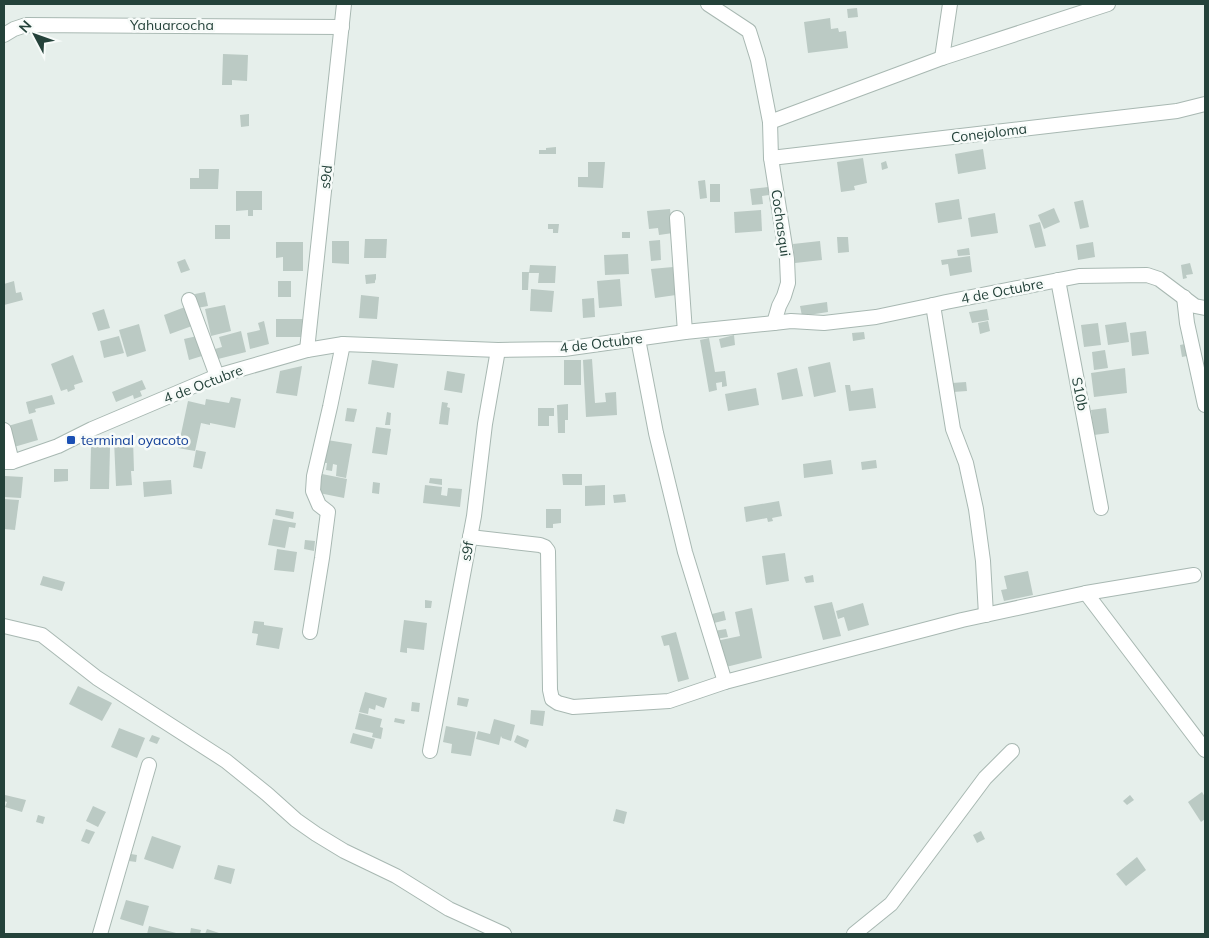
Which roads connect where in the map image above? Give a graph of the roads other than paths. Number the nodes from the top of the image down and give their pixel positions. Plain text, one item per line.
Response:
1 (344, 4) edge
2 (708, 4) edge
3 (950, 4) edge
4 (1108, 4) edge
5 (342, 27) junction
6 (4, 35) edge
7 (942, 58) junction
8 (1205, 104) edge
9 (770, 122) junction
10 (771, 158) junction
11 (677, 218) dead end
12 (1058, 280) junction
13 (1184, 298) junction
14 (189, 300) dead end
15 (933, 305) junction
16 (1205, 308) edge
17 (774, 322) junction
18 (685, 332) junction
19 (638, 339) junction
20 (343, 344) junction
21 (307, 350) junction
22 (498, 350) junction
23 (217, 376) junction
24 (1205, 405) edge
25 (4, 430) edge
26 (8, 462) edge
27 (1101, 508) dead end
28 (470, 537) junction
29 (1194, 575) dead end
30 (1086, 593) junction
31 (986, 615) junction
32 (4, 626) edge
33 (310, 632) dead end
34 (725, 682) junction
35 (1205, 750) edge
36 (430, 751) dead end
37 (1012, 751) dead end
38 (149, 765) dead end
39 (100, 934) edge
40 (504, 934) edge
41 (854, 934) edge

1 - 5 street, s9d
2 - 9 street, Cochasqui
3 - 7 street
4 - 7 street
5 - 6 street, Yahuarcocha
5 - 21 street, s9d
7 - 9 street
8 - 10 street, Conejoloma
9 - 10 street, Cochasqui
10 - 17 street, Cochasqui
11 - 18 street
12 - 13 street, 4 de Octubre
12 - 15 street, 4 de Octubre
12 - 27 street, S10b
13 - 16 street, 4 de Octubre
13 - 24 street
14 - 23 street
15 - 17 street, 4 de Octubre
15 - 31 street
17 - 18 street, 4 de Octubre
18 - 19 street, 4 de Octubre
19 - 22 street, 4 de Octubre
19 - 34 street
20 - 21 street, 4 de Octubre
20 - 22 street, 4 de Octubre
20 - 33 street
21 - 23 street, 4 de Octubre
22 - 28 street, s9f
23 - 26 street, 4 de Octubre
25 - 26 street
28 - 34 street
28 - 36 street, s9f
29 - 30 street
30 - 31 street
30 - 35 street
31 - 34 street
32 - 40 street
37 - 41 street
38 - 39 street

